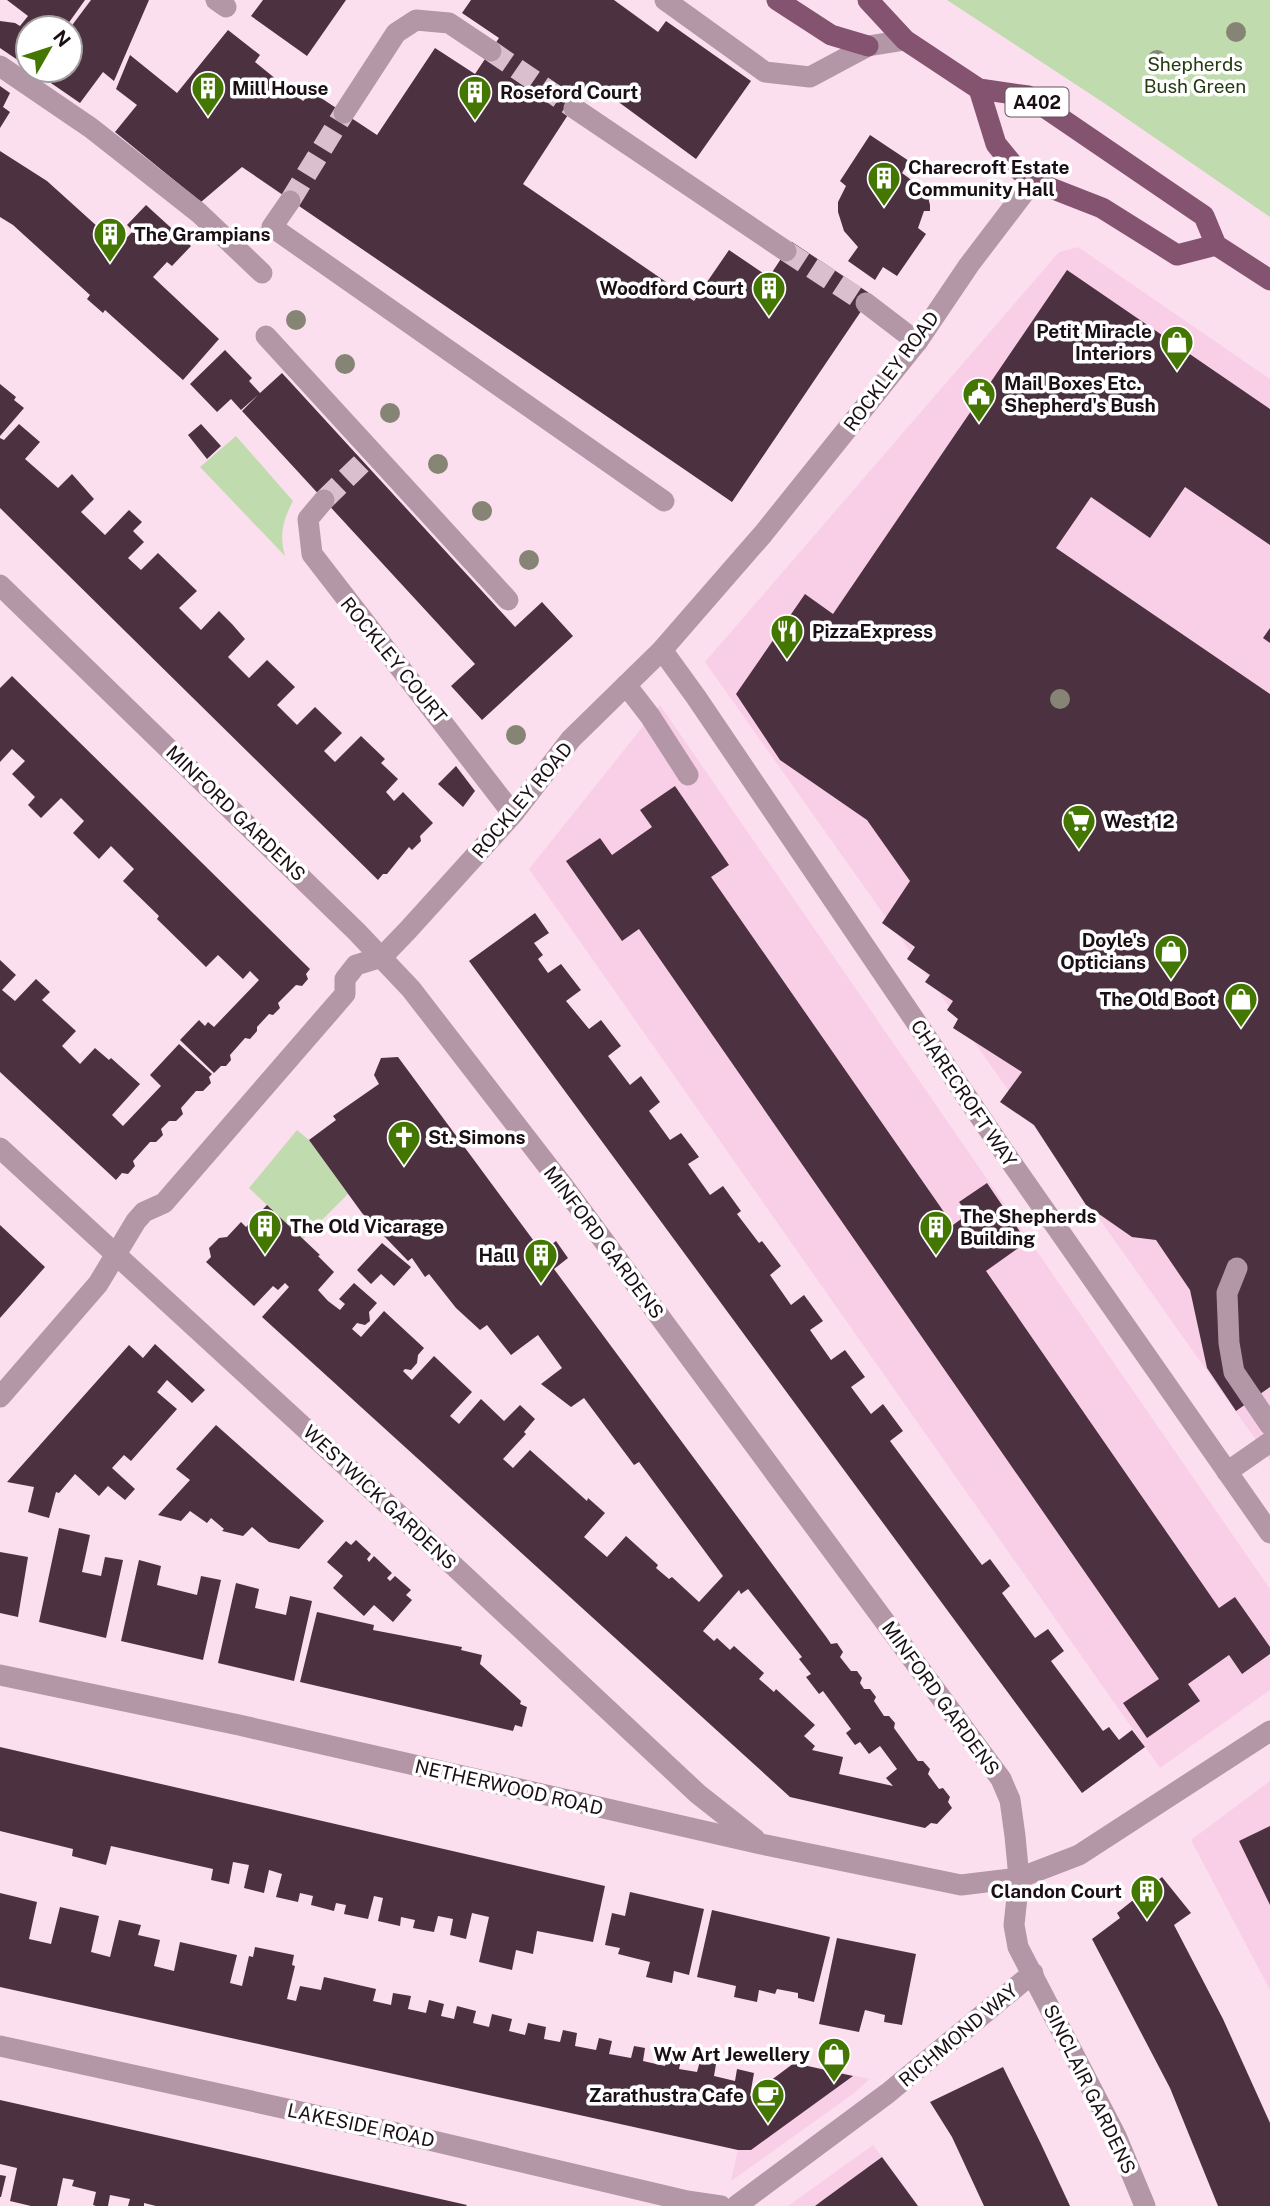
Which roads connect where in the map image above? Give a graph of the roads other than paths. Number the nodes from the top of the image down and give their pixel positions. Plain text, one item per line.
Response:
1 (665, 0) edge
2 (777, 0) edge
3 (868, 0) edge
4 (905, 40) junction
5 (868, 46) junction
6 (491, 51) tunnel mouth
7 (0, 66) edge
8 (979, 89) junction
9 (574, 108) tunnel mouth
10 (344, 113) tunnel mouth
11 (1032, 181) junction
12 (290, 201) tunnel mouth
13 (1216, 245) junction
14 (786, 251) tunnel mouth
15 (262, 273) dead end
16 (1270, 280) edge
17 (866, 303) tunnel mouth
18 (266, 336) dead end
19 (917, 342) junction
20 (324, 500) tunnel mouth
21 (664, 502) dead end
22 (0, 585) edge
23 (508, 600) dead end
24 (662, 650) junction
25 (626, 685) junction
26 (688, 775) dead end
27 (513, 814) junction
28 (382, 957) junction
29 (0, 1148) edge
30 (118, 1254) junction
31 (1237, 1268) dead end
32 (0, 1397) edge
33 (1270, 1425) edge
34 (1270, 1442) edge
35 (1227, 1472) junction
36 (1270, 1534) edge
37 (0, 1675) edge
38 (1270, 1731) edge
39 (761, 1844) junction
40 (1019, 1878) junction
41 (1033, 1973) junction
42 (0, 2046) edge
43 (721, 2206) edge
44 (736, 2206) edge
45 (1145, 2206) edge

1 - 5 street
2 - 5 main road
3 - 4 main road, A402
4 - 5 street
4 - 8 main road, A402
6 - 10 street
7 - 15 street
8 - 11 main road
8 - 13 main road, A402
9 - 14 street
11 - 13 main road
11 - 19 street, ROCKLEY ROAD
12 - 21 street
13 - 16 main road
17 - 19 street
18 - 23 street
19 - 24 street, ROCKLEY ROAD
20 - 27 street, ROCKLEY COURT
22 - 28 street, MINFORD GARDENS
24 - 25 street, ROCKLEY ROAD
24 - 35 street, CHARECROFT WAY
25 - 26 street
25 - 27 street, ROCKLEY ROAD
27 - 28 street, ROCKLEY ROAD
28 - 30 street, ROCKLEY ROAD
28 - 40 street, MINFORD GARDENS
29 - 30 street, WESTWICK GARDENS
30 - 32 street, ROCKLEY ROAD
30 - 39 street, WESTWICK GARDENS
31 - 33 street
34 - 35 street
35 - 36 street, CHARECROFT WAY
37 - 39 street, NETHERWOOD ROAD
38 - 40 street
39 - 40 street, NETHERWOOD ROAD
40 - 41 street, RICHMOND WAY
41 - 44 street, RICHMOND WAY
41 - 45 street, SINCLAIR GARDENS
42 - 43 street, LAKESIDE ROAD

